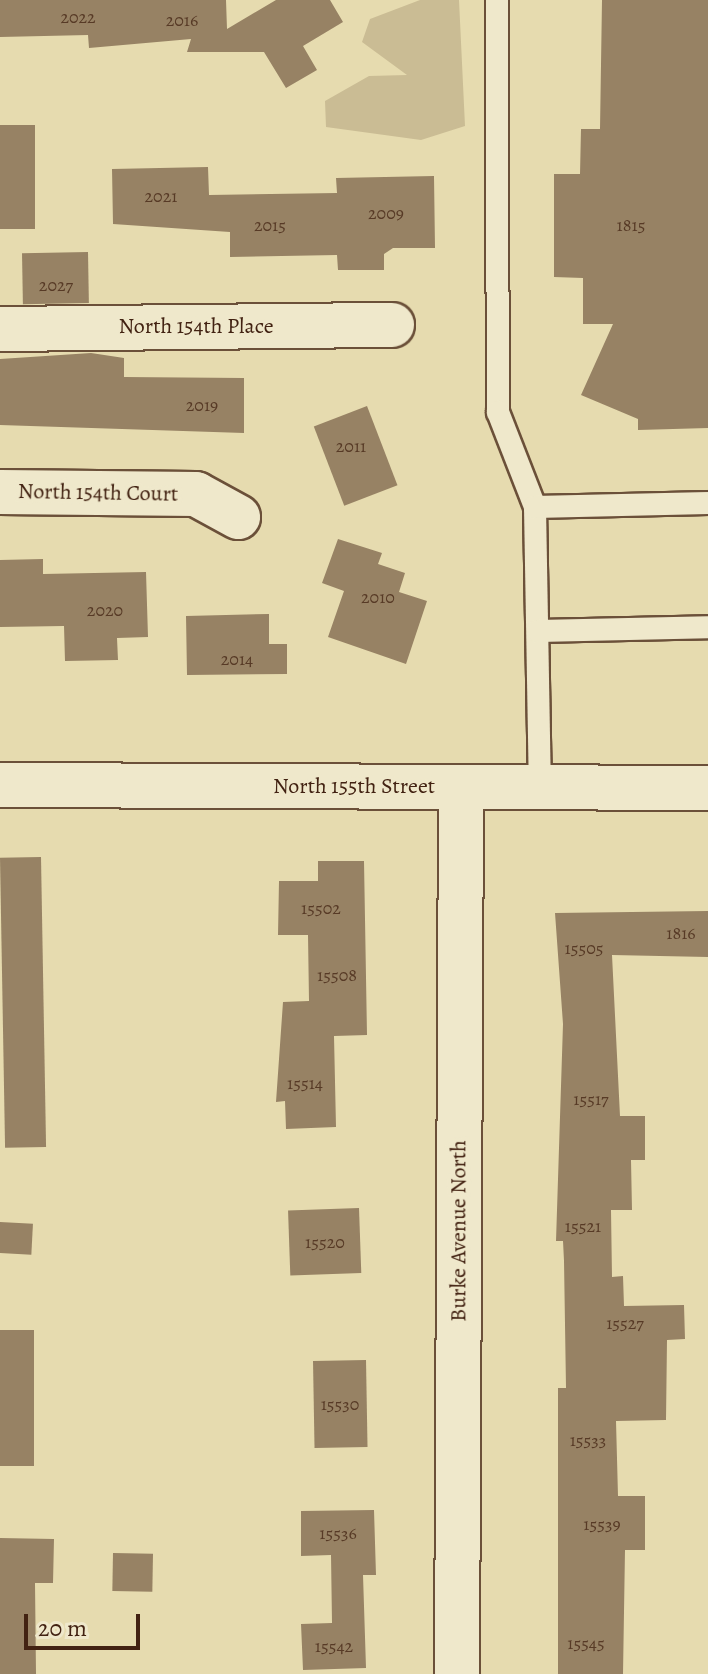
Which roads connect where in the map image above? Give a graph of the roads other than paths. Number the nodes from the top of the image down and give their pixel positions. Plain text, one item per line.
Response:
1 (497, 0) edge
2 (392, 325) dead end
3 (0, 329) edge
4 (0, 492) edge
5 (708, 503) edge
6 (535, 507) junction
7 (238, 517) dead end
8 (708, 627) edge
9 (538, 631) junction
10 (0, 785) edge
11 (461, 787) junction
12 (540, 787) junction
13 (708, 788) edge
14 (457, 1674) edge

1 - 6 lane
2 - 3 street, North 154th Place
4 - 7 street, North 154th Court
5 - 6 lane
6 - 9 lane
8 - 9 lane
9 - 12 lane
10 - 11 street, North 155th Street
11 - 12 street, North 155th Street
11 - 14 street, Burke Avenue North
12 - 13 street, North 155th Street

